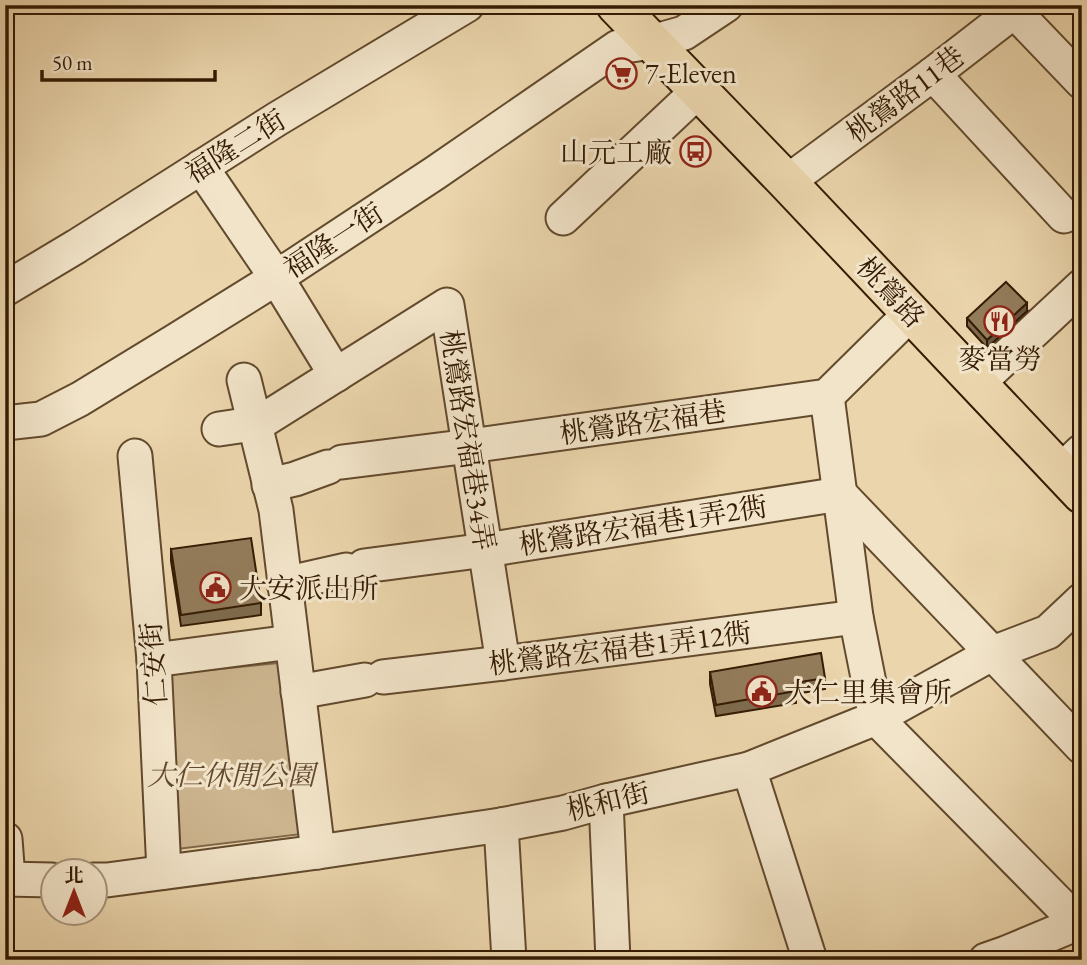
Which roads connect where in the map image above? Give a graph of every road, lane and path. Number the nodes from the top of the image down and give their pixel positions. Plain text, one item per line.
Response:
1 (467, 5) edge
2 (615, 5) edge
3 (726, 5) edge
4 (1018, 8) edge
5 (652, 42) junction
6 (933, 74) junction
7 (1082, 82) edge
8 (699, 90) junction
9 (201, 167) junction
10 (787, 182) junction
11 (1064, 216) dead end
12 (562, 218) dead end
13 (276, 277) junction
14 (1082, 286) edge
15 (5, 289) edge
16 (911, 313) junction
17 (336, 375) junction
18 (244, 380) dead end
19 (977, 384) junction
20 (827, 396) junction
21 (5, 423) edge
22 (255, 423) junction
23 (219, 429) dead end
24 (470, 446) junction
25 (135, 456) dead end
26 (1075, 472) edge
27 (269, 485) junction
28 (840, 494) junction
29 (486, 550) junction
30 (284, 584) junction
31 (1082, 600) edge
32 (856, 617) junction
33 (291, 642) junction
34 (993, 653) junction
35 (154, 660) junction
36 (503, 663) junction
37 (298, 692) junction
38 (876, 718) junction
39 (1082, 747) edge
40 (750, 769) junction
41 (606, 801) junction
42 (501, 825) junction
43 (5, 839) edge
44 (317, 852) junction
45 (164, 872) junction
46 (7, 879) edge
47 (38, 880) edge
48 (108, 880) edge
49 (1080, 922) edge
50 (509, 960) edge
51 (613, 960) edge
52 (810, 960) edge
53 (986, 960) edge

1 - 9 street, 福隆二街
2 - 5 main road, 桃鶯路
3 - 5 street, 福隆一街
4 - 6 street, 桃鶯路11巷
4 - 7 street
5 - 8 main road, 桃鶯路
5 - 13 street, 福隆一街
6 - 10 street, 桃鶯路11巷
6 - 11 street
8 - 10 main road, 桃鶯路
8 - 12 street
9 - 13 street
9 - 15 street, 福隆二街
10 - 16 main road, 桃鶯路
13 - 17 street
13 - 21 street, 福隆一街
14 - 19 street
16 - 19 main road, 桃鶯路
16 - 20 street
17 - 22 street
17 - 24 street, 桃鶯路宏福巷34弄
18 - 22 street
19 - 26 main road, 桃鶯路
20 - 24 street, 桃鶯路宏福巷
20 - 28 street
22 - 23 street
22 - 27 street
24 - 27 street, 桃鶯路宏福巷
24 - 29 street, 桃鶯路宏福巷34弄
25 - 35 street, 仁安街
27 - 30 street
28 - 29 street, 桃鶯路宏福巷1弄2衖
28 - 32 street
28 - 34 street
29 - 30 street, 桃鶯路宏福巷1弄2衖
29 - 36 street, 桃鶯路宏福巷34弄
30 - 33 street
31 - 34 street, 桃和街
32 - 36 street, 桃鶯路宏福巷1弄12衖
32 - 38 street
33 - 35 street
33 - 37 street
34 - 38 street, 桃和街
34 - 39 street
35 - 45 street, 仁安街
36 - 37 street, 桃鶯路宏福巷1弄12衖
37 - 44 street
38 - 40 street, 桃和街
38 - 49 street
40 - 41 street, 桃和街
40 - 52 street
41 - 42 street, 桃和街
41 - 51 street
42 - 44 street, 桃和街
42 - 50 street
43 - 46 street
44 - 45 street, 桃和街
45 - 48 street, 桃和街
46 - 47 street
49 - 53 street

